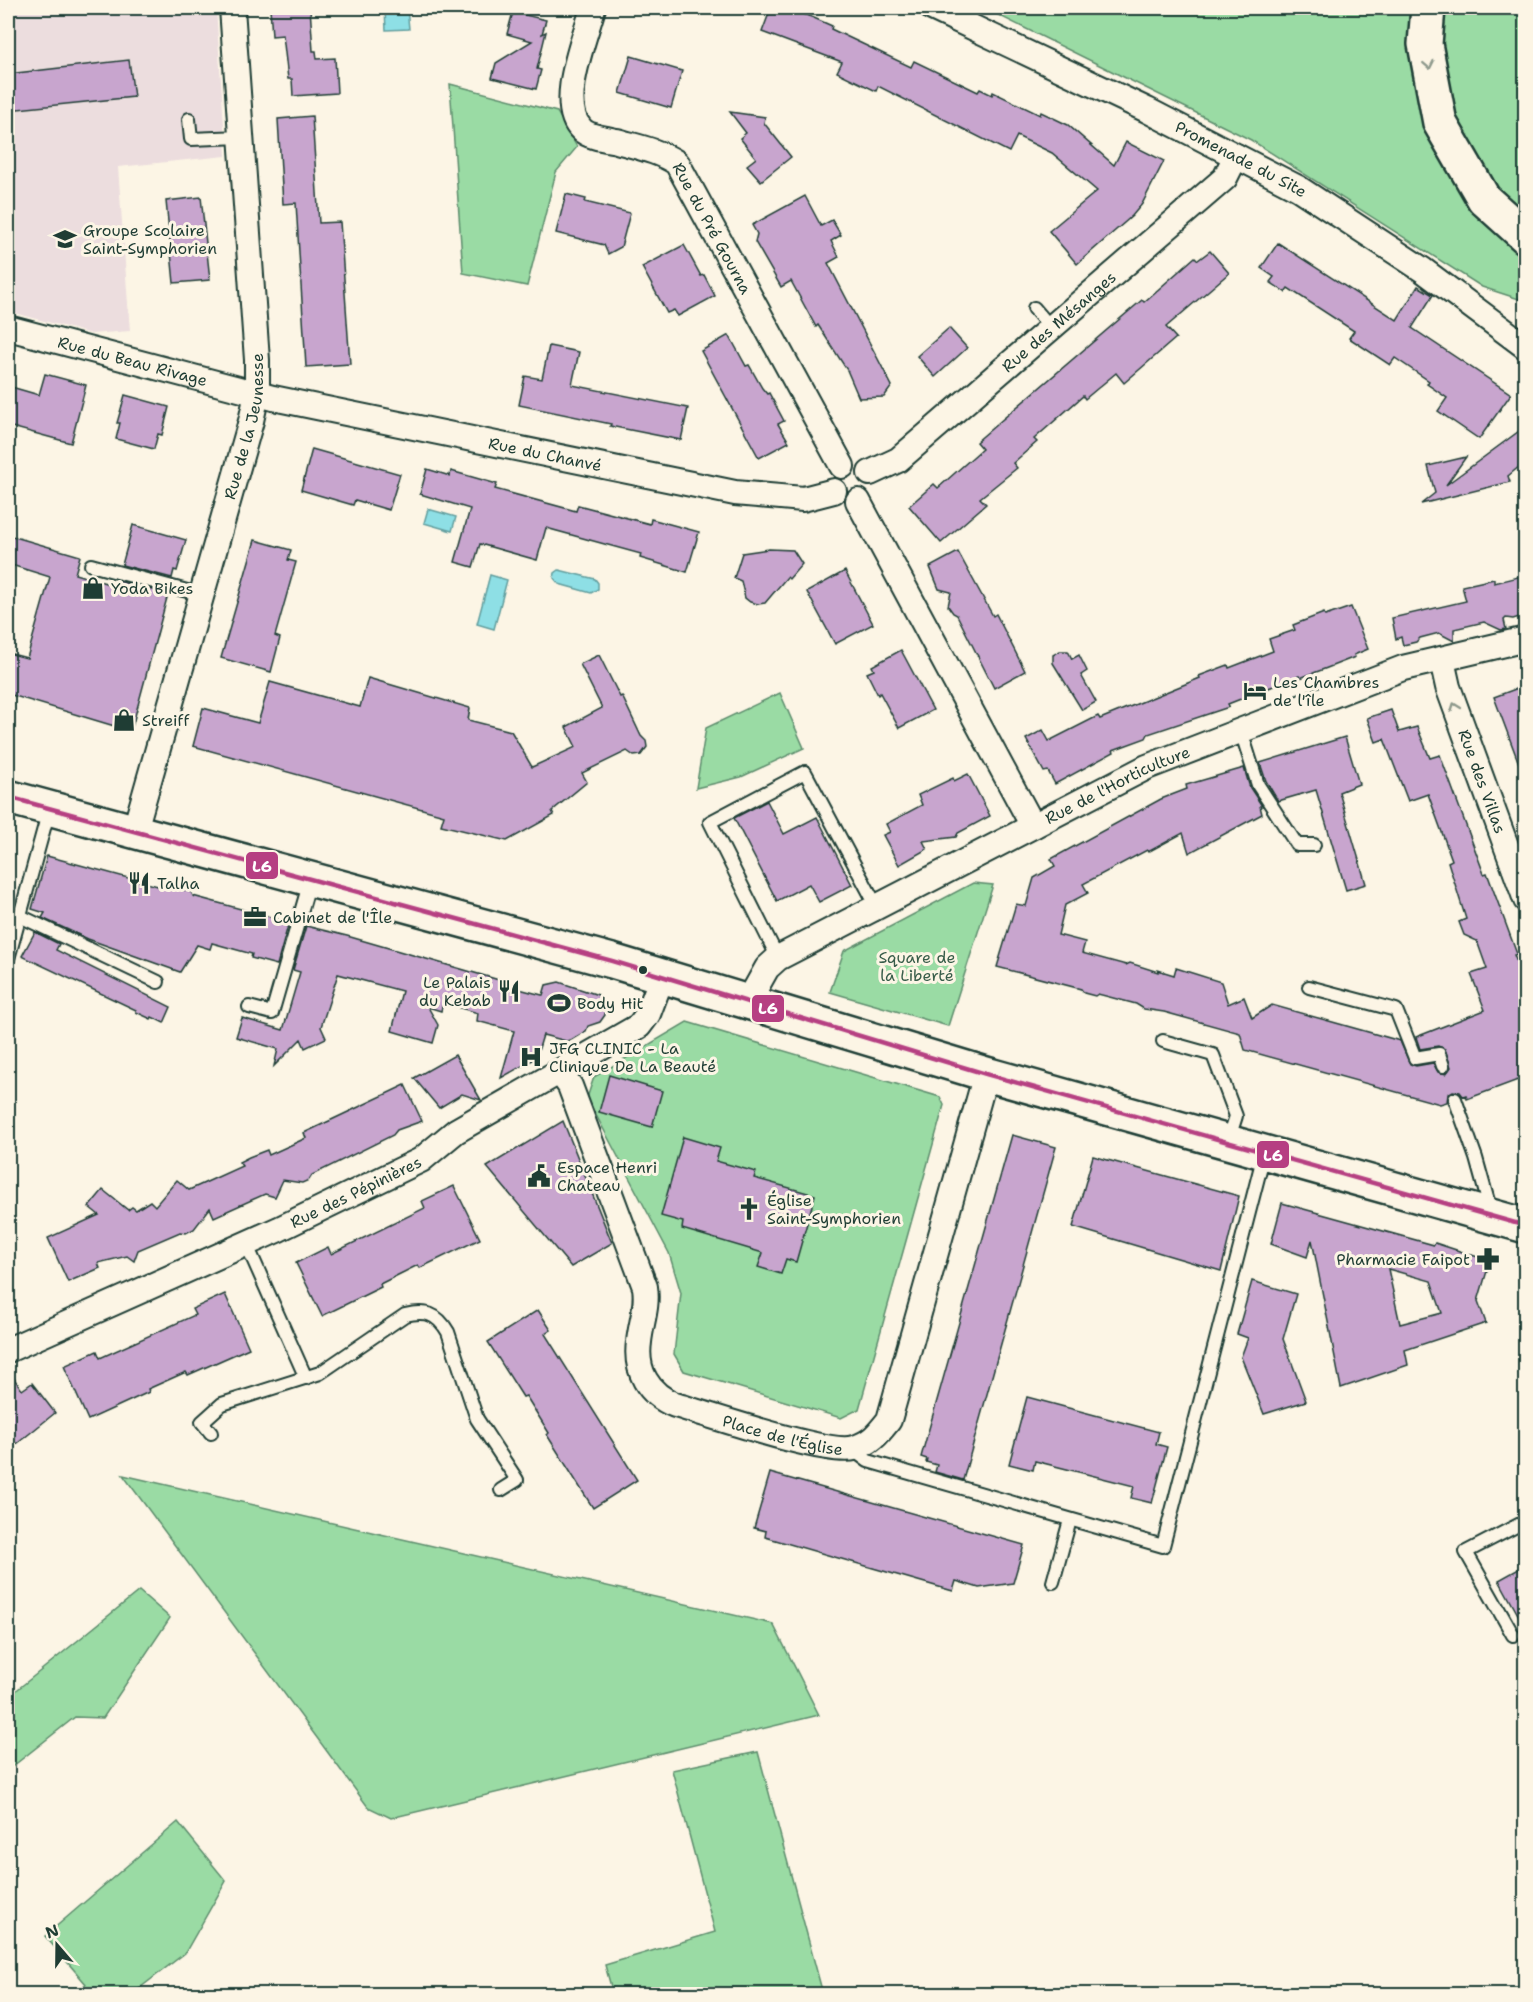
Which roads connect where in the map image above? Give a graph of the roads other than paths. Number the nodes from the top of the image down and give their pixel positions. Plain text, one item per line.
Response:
1 (232, 8) edge
2 (593, 8) edge
3 (932, 8) edge
4 (1428, 8) edge
5 (189, 119) dead end
6 (241, 137) junction
7 (1236, 156) junction
8 (1526, 237) edge
9 (1034, 308) dead end
10 (8, 328) edge
11 (1051, 328) junction
12 (1526, 347) edge
13 (257, 394) junction
14 (842, 466) junction
15 (870, 473) junction
16 (834, 491) junction
17 (858, 501) junction
18 (91, 564) dead end
19 (202, 595) junction
20 (1526, 639) edge
21 (1442, 660) junction
22 (1241, 731) junction
23 (8, 797) edge
24 (50, 809) junction
25 (1033, 826) junction
26 (134, 833) junction
27 (1314, 845) dead end
28 (310, 880) junction
29 (1526, 900) edge
30 (877, 907) junction
31 (20, 916) junction
32 (778, 958) junction
33 (8, 959) edge
34 (662, 977) junction
35 (158, 982) dead end
36 (1309, 987) dead end
37 (748, 1002) junction
38 (249, 1007) dead end
39 (1163, 1041) dead end
40 (1443, 1066) dead end
41 (560, 1072) junction
42 (986, 1074) junction
43 (1455, 1099) dead end
44 (1228, 1142) junction
45 (1264, 1152) junction
46 (1492, 1216) junction
47 (1526, 1226) edge
48 (246, 1243) junction
49 (9, 1347) edge
50 (306, 1378) junction
51 (211, 1433) dead end
52 (852, 1449) junction
53 (501, 1490) dead end
54 (1070, 1520) junction
55 (1526, 1521) edge
56 (1053, 1582) dead end
57 (1512, 1635) dead end

1 - 6 street, Rue de la Jeunesse
2 - 14 street, Rue du Pré Gourna
3 - 7 street, Promenade du Site
4 -> 8 main road
5 - 6 lane
6 - 13 street, Rue de la Jeunesse
7 - 11 street, Rue des Mésanges
7 - 12 street, Promenade du Site
9 - 11 lane
10 - 13 street, Rue du Beau Rivage
11 - 15 street, Rue des Mésanges
13 - 16 street, Rue du Chanvé
13 - 19 street, Rue de la Jeunesse
14 - 15 street
14 - 16 street
15 - 17 street
16 - 17 street
17 - 25 street
18 - 19 lane
19 - 26 street, Rue de la Jeunesse
20 - 21 street, Rue de l'Horticulture
21 - 22 street, Rue de l'Horticulture
29 -> 21 street, Rue des Villas
22 - 25 street, Rue de l'Horticulture
22 - 27 lane
23 - 24 main road
24 - 26 main road
24 - 31 lane
25 - 30 street, Rue de l'Horticulture
26 - 28 main road
28 - 34 main road
28 - 38 lane
30 - 32 street, Rue de l'Horticulture
30 - 32 lane
31 - 33 lane
31 - 35 lane
32 - 37 street, Rue de l'Horticulture
34 - 37 main road
34 - 41 street, Rue des Pépinières
36 - 40 lane
37 - 42 main road
39 - 44 lane
41 - 48 street, Rue des Pépinières
41 - 52 street, Place de l'Église
42 - 44 main road
42 - 52 street, Place de l'Église
43 - 46 lane
44 - 45 main road
45 - 46 main road
45 - 54 lane
46 - 47 main road
48 - 49 street, Rue des Pépinières
48 - 50 lane
50 - 51 lane
50 - 53 lane
52 - 54 lane
54 - 56 lane
55 - 57 lane

